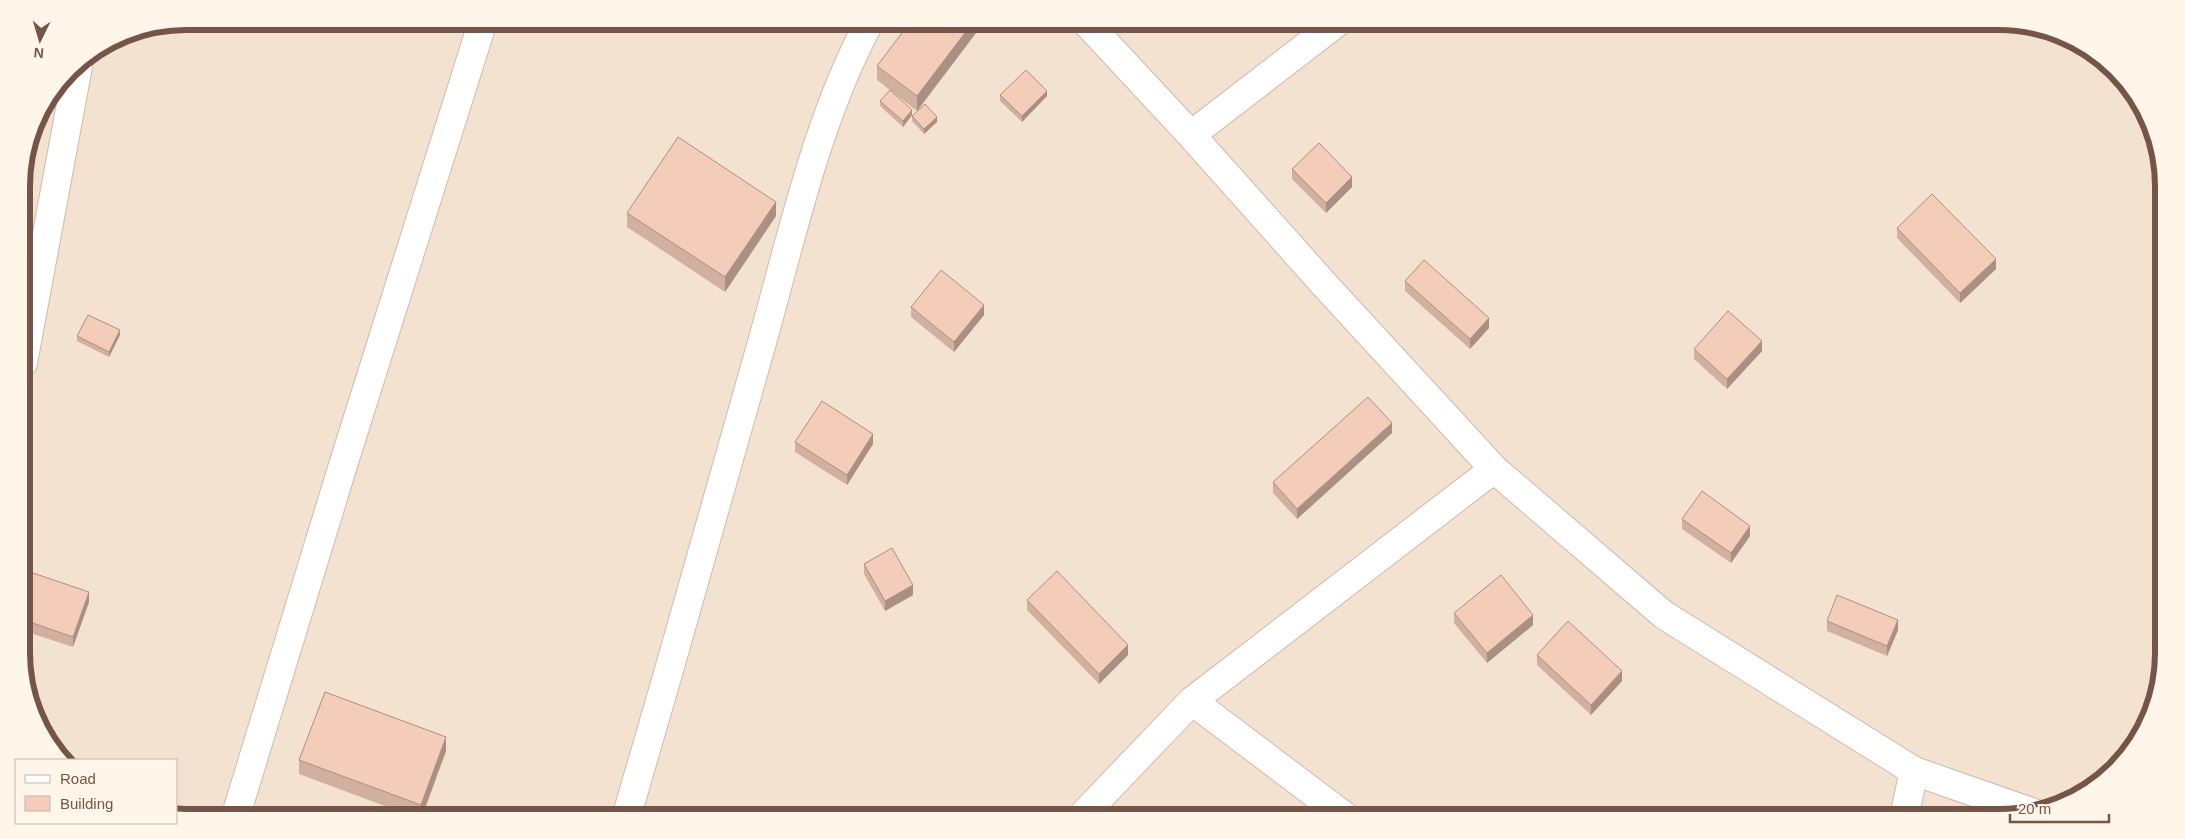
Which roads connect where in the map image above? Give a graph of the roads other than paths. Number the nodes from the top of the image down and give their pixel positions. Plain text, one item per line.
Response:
1 (480, 30) edge
2 (865, 30) edge
3 (1093, 30) edge
4 (1327, 30) edge
5 (76, 76) edge
6 (1192, 135) junction
7 (30, 325) edge
8 (1494, 469) junction
9 (1192, 701) junction
10 (1914, 770) junction
11 (2021, 807) edge
12 (238, 809) edge
13 (629, 809) edge
14 (1089, 809) edge
15 (1335, 809) edge
16 (1906, 809) edge

1 - 12 street
2 - 13 street
3 - 6 street
4 - 6 street
5 - 7 street
6 - 8 street
8 - 9 street
8 - 10 street
9 - 14 street
9 - 15 street
10 - 11 street
10 - 16 street

